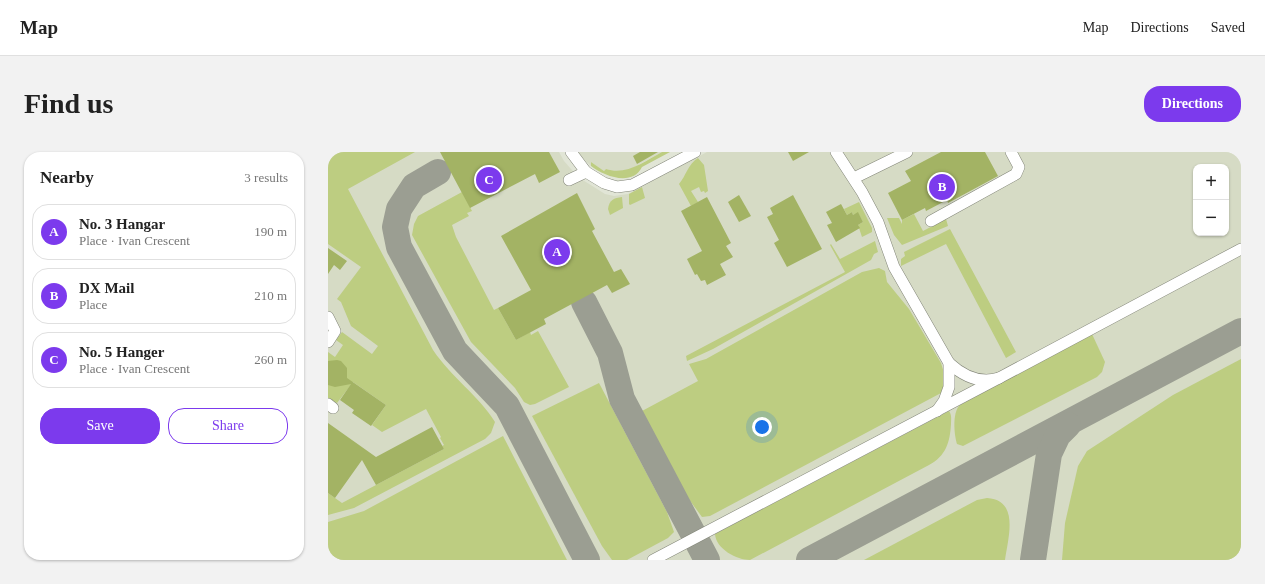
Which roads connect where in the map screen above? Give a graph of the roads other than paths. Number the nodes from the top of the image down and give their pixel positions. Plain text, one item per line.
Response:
1 (570, 152) edge
2 (695, 152) edge
3 (836, 152) edge
4 (907, 152) edge
5 (1011, 152) edge
6 (586, 172) junction
7 (854, 178) junction
8 (569, 180) dead end
9 (931, 220) dead end
10 (1241, 249) edge
11 (328, 317) edge
12 (328, 342) edge
13 (949, 363) junction
14 (999, 378) junction
15 (937, 412) junction
16 (653, 560) edge

1 - 6 street
2 - 6 street
3 - 7 street
4 - 7 street
5 - 9 street
6 - 8 street
7 - 13 street
10 - 14 street
11 - 12 street
13 - 14 street
13 - 15 street
14 - 15 street
15 - 16 street

